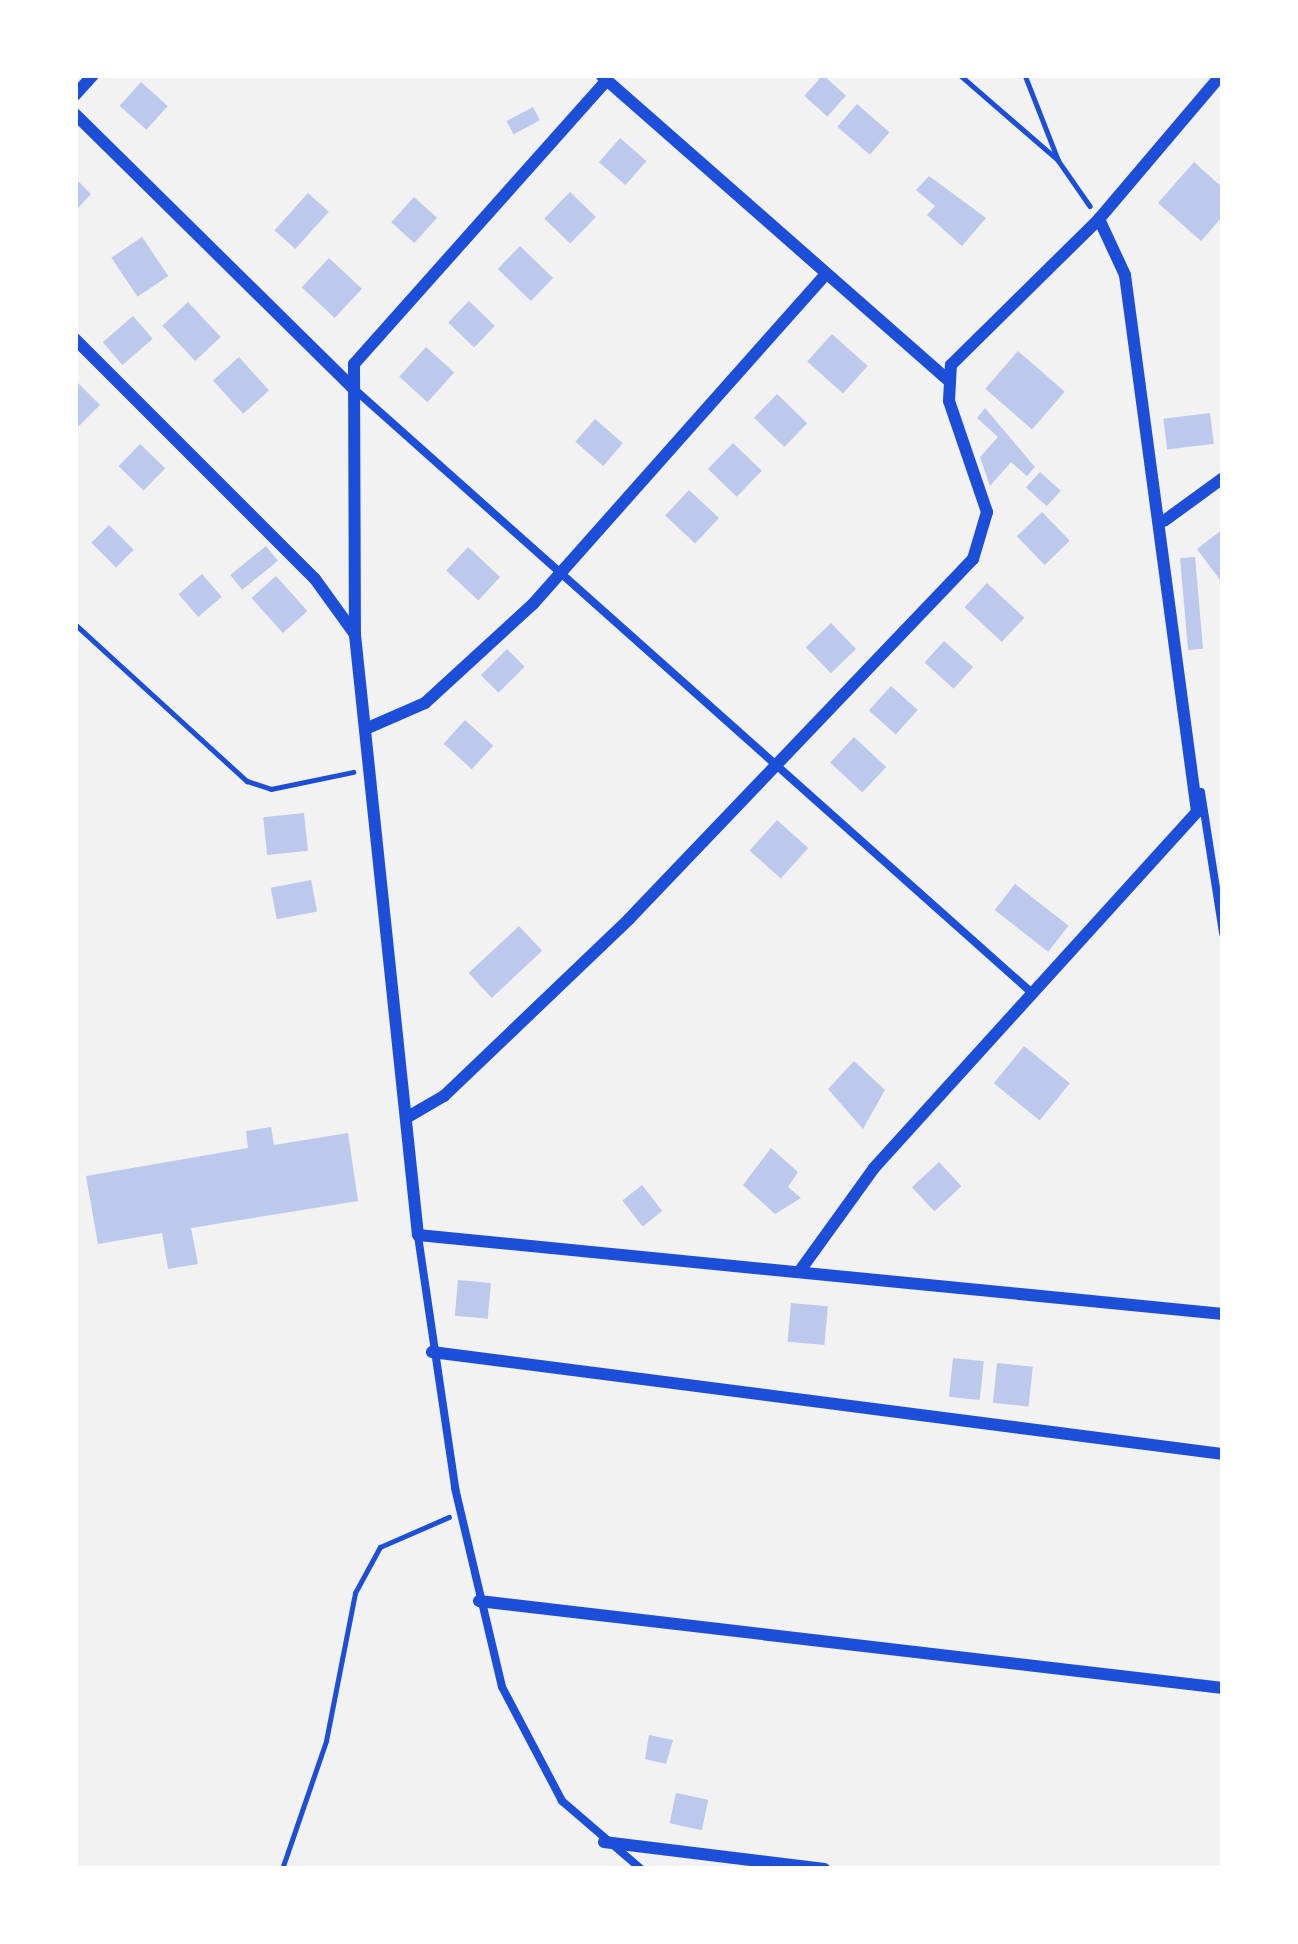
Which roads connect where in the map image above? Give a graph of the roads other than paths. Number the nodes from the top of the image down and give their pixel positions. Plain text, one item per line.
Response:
1 (93, 75) edge
2 (1221, 75) edge
3 (604, 78) edge
4 (75, 95) edge
5 (75, 113) edge
6 (1099, 219) junction
7 (822, 278) junction
8 (75, 339) edge
9 (947, 379) junction
10 (352, 386) junction
11 (1223, 478) edge
12 (1164, 521) junction
13 (563, 571) junction
14 (355, 635) junction
15 (370, 727) junction
16 (777, 767) junction
17 (1202, 792) junction
18 (1223, 933) edge
19 (1031, 992) junction
20 (406, 1118) junction
21 (418, 1234) junction
22 (799, 1272) junction
23 (1223, 1314) edge
24 (432, 1352) junction
25 (1223, 1454) edge
26 (478, 1601) junction
27 (1223, 1688) edge
28 (604, 1842) junction
29 (641, 1869) edge
30 (824, 1869) edge

1 - 4 street
2 - 6 street
3 - 7 street
3 - 10 street
5 - 10 street
6 - 9 street
6 - 12 street
7 - 9 street
7 - 13 street
8 - 14 street
9 - 16 street
10 - 13 lane
10 - 14 street
11 - 12 street
12 - 17 street
13 - 15 street
13 - 16 lane
14 - 15 street
15 - 20 street
16 - 19 lane
16 - 20 street
17 - 18 lane
17 - 19 street
19 - 22 street
20 - 21 street
21 - 22 street
21 - 24 lane
22 - 23 street
24 - 25 street
24 - 26 lane
26 - 27 street
26 - 28 lane
28 - 29 lane
28 - 30 street

